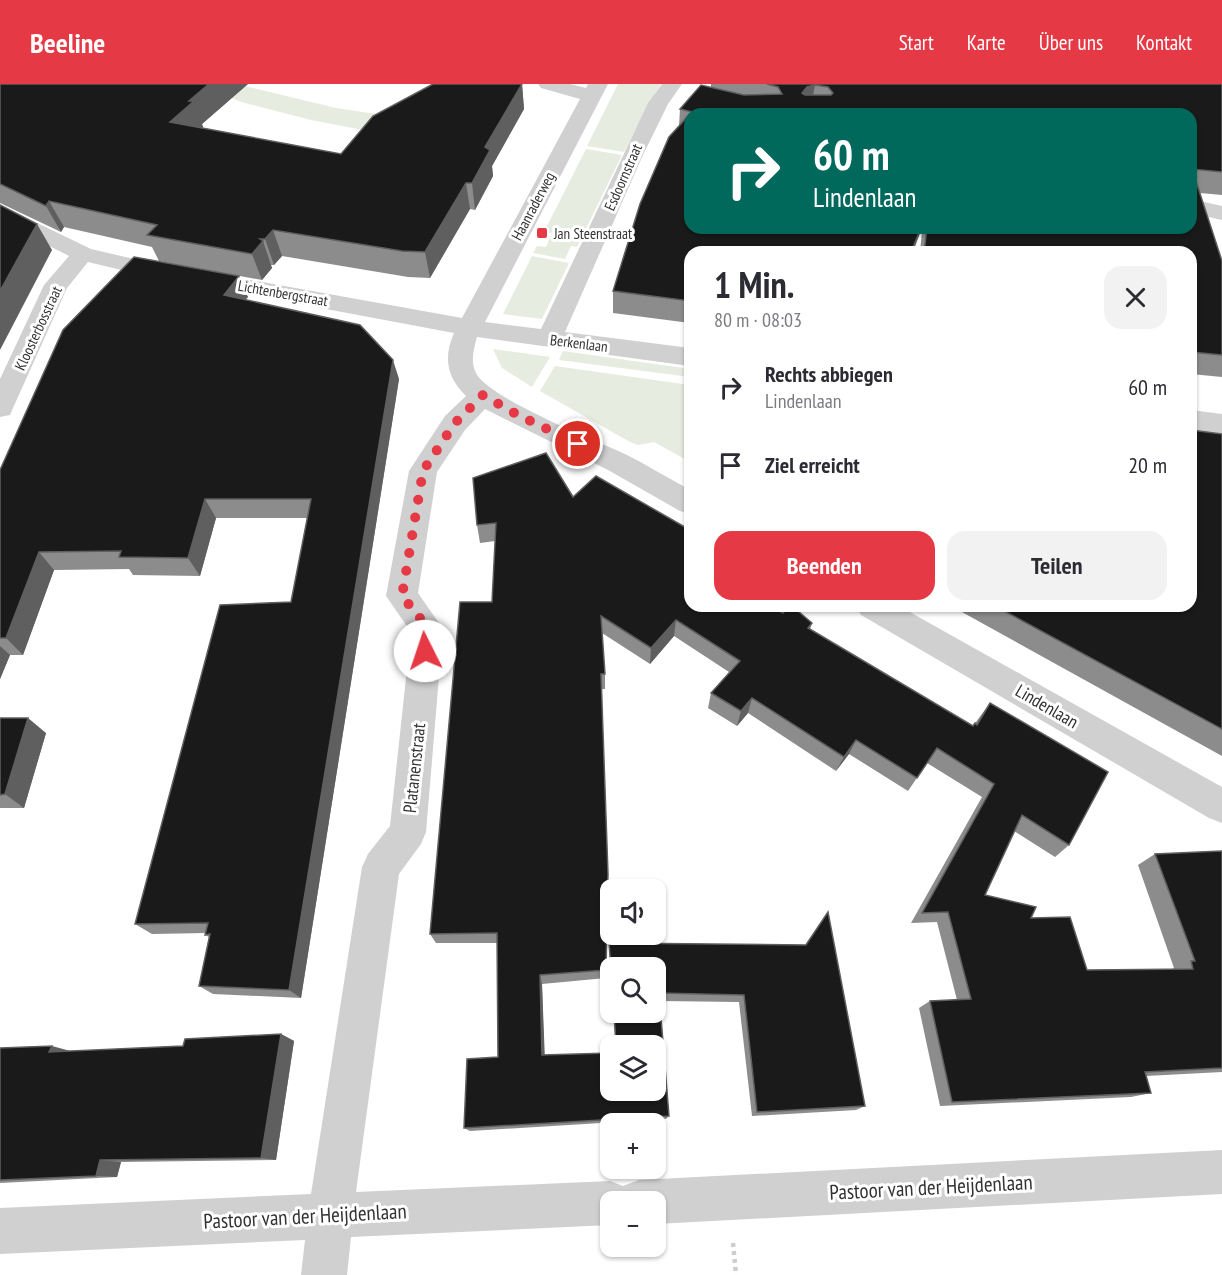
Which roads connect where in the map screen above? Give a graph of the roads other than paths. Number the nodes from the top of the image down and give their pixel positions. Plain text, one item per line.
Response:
1 (548, 84) edge
2 (670, 87) edge
3 (595, 90) edge
4 (690, 95) edge
5 (1197, 207) edge
6 (0, 212) edge
7 (1222, 213) edge
8 (83, 254) junction
9 (469, 327) junction
10 (549, 339) junction
11 (684, 356) edge
12 (483, 395) junction
13 (0, 408) edge
14 (1197, 421) edge
15 (1222, 424) edge
16 (684, 500) edge
17 (882, 612) edge
18 (1222, 806) edge
19 (1222, 1172) edge
20 (666, 1201) edge
21 (600, 1203) edge
22 (330, 1215) junction
23 (0, 1231) edge
24 (324, 1275) edge

1 - 3 street
2 - 4 street
2 - 10 street, Esdoornstraat
3 - 9 street, Haanraderweg
5 - 7 street
6 - 8 street, Lichtenbergstraat
8 - 9 street, Lichtenbergstraat
8 - 13 street, Kloosterbosstraat
9 - 10 street, Berkenlaan
9 - 12 street
10 - 11 street, Berkenlaan
12 - 16 street
12 - 22 street, Platanenstraat
14 - 15 street
17 - 18 street, Lindenlaan
19 - 20 street, Pastoor van der Heijdenlaan
21 - 22 street, Pastoor van der Heijdenlaan
22 - 23 street, Pastoor van der Heijdenlaan
22 - 24 street, Platanenstraat

